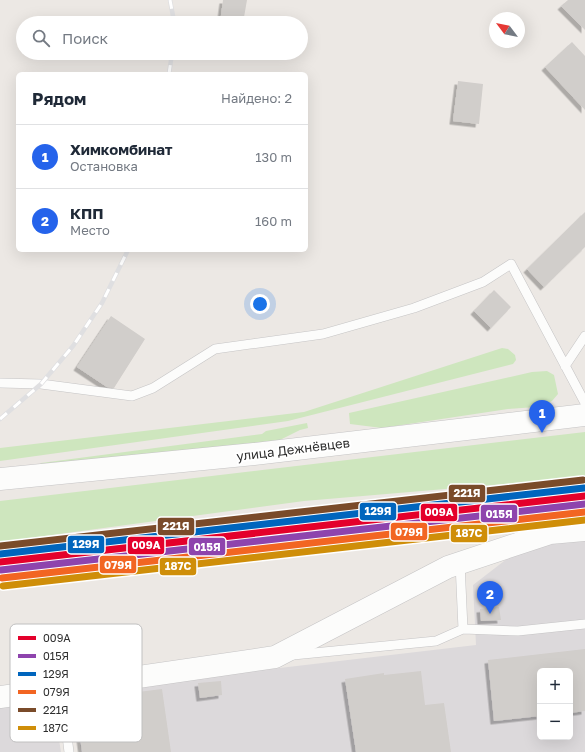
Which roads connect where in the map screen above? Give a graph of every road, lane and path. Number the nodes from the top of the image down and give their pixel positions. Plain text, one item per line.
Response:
1 (585, 336) edge
2 (565, 366) junction
3 (0, 383) edge
4 (585, 403) edge
5 (585, 414) edge
6 (0, 479) edge
7 (585, 530) edge
8 (460, 562) junction
9 (585, 624) edge
10 (463, 629) junction
11 (275, 657) junction
12 (142, 676) edge
13 (10, 696) edge
14 (0, 697) edge
15 (68, 742) edge
16 (69, 752) edge

1 - 2 lane
2 - 3 lane
2 - 4 lane
5 - 6 street, улица Дежнёвцев
7 - 8 street
8 - 10 lane
8 - 11 street
9 - 10 lane
10 - 11 lane
11 - 12 street
13 - 14 street
15 - 16 lane

